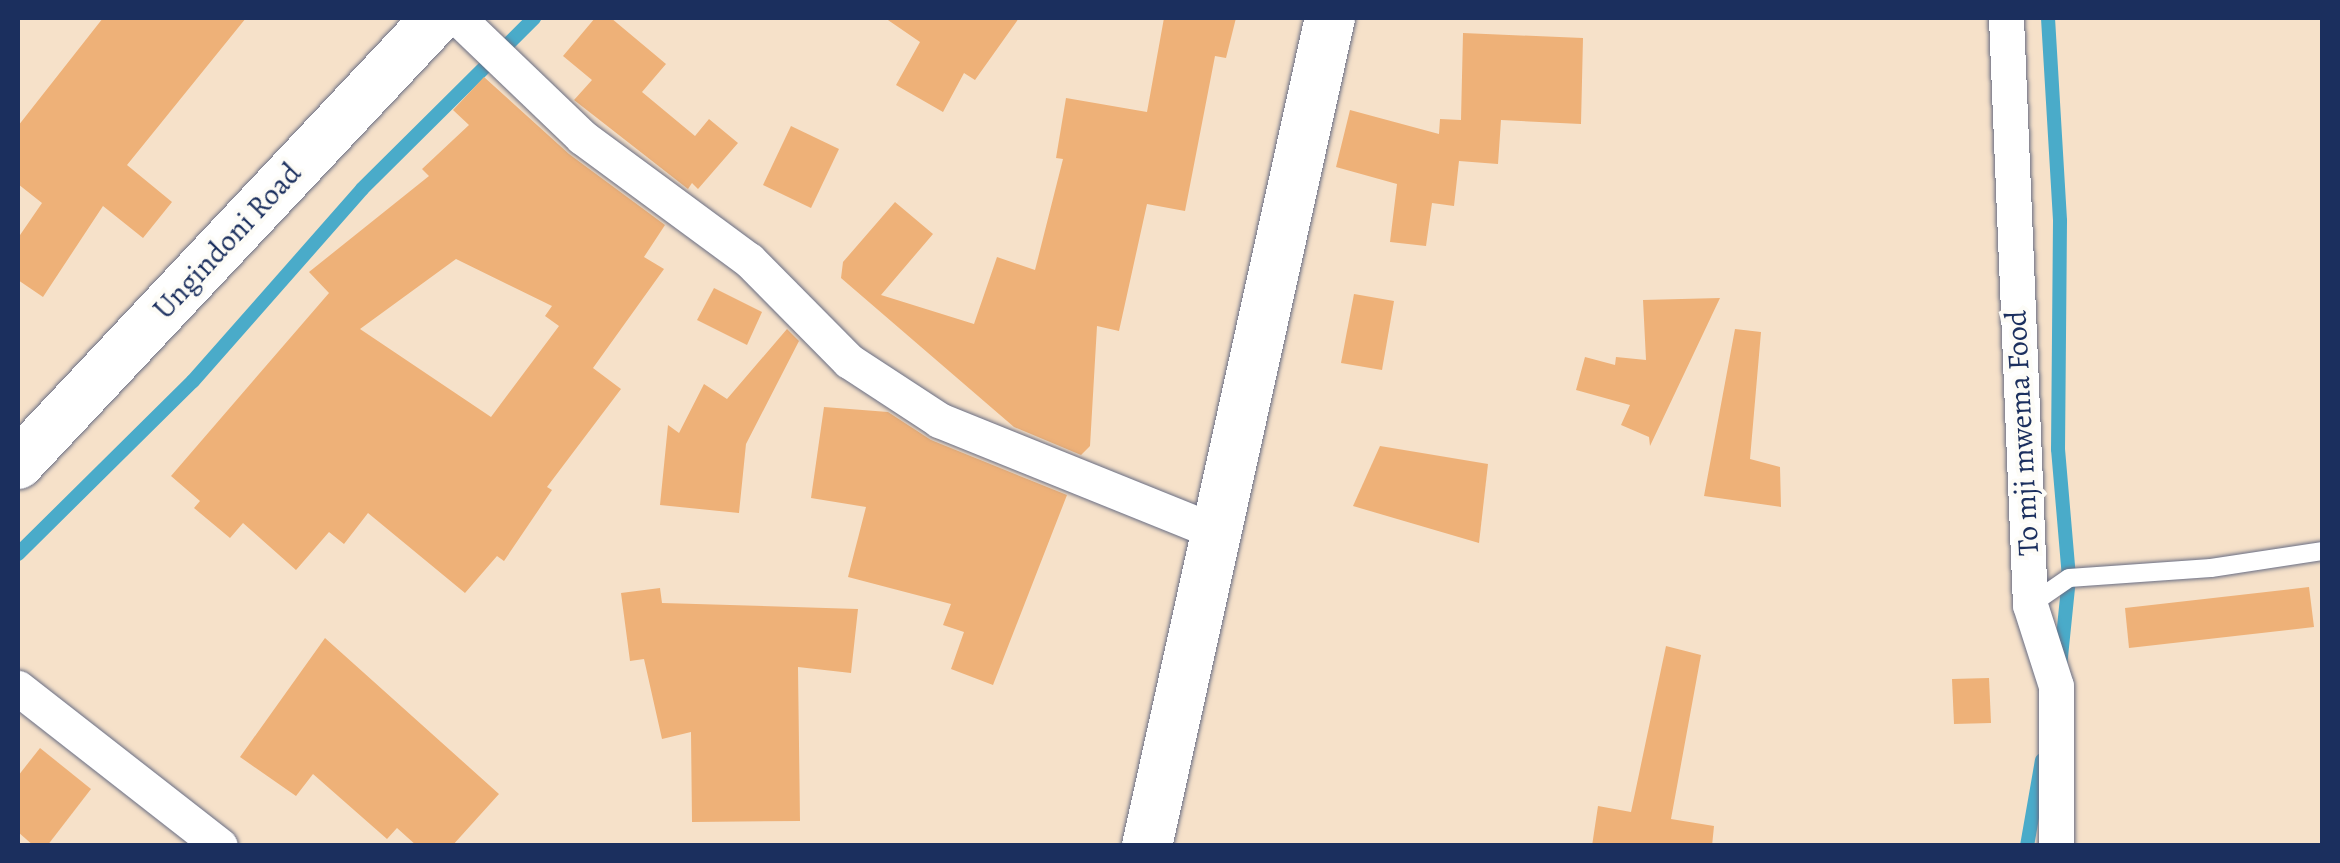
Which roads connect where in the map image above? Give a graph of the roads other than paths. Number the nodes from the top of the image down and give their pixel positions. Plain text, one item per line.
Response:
1 (437, 18) edge
2 (458, 18) edge
3 (1330, 18) edge
4 (2006, 18) edge
5 (18, 464) edge
6 (1216, 532) junction
7 (2322, 552) edge
8 (2030, 605) junction
9 (18, 688) edge
10 (220, 846) edge
11 (1147, 846) edge
12 (2056, 846) edge

1 - 5 main road, Ungindoni Road
2 - 6 street
3 - 6 main road
4 - 8 street, To mji mwema Food
6 - 11 main road
7 - 8 lane
8 - 12 street, To mji mwema Food
9 - 10 street

